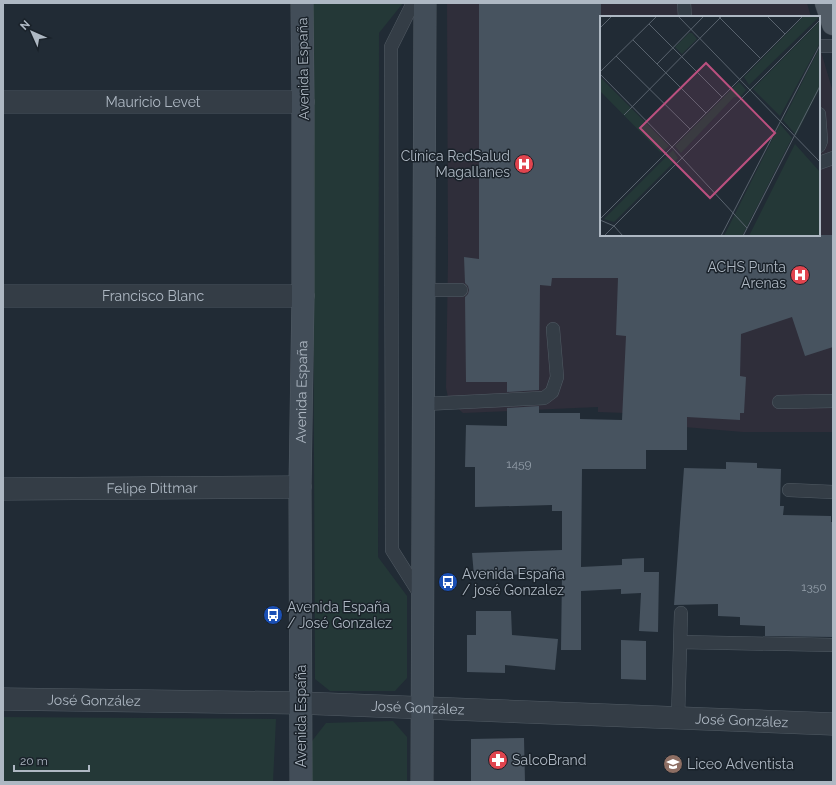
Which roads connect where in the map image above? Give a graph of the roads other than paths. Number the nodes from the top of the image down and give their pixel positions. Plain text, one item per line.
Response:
1 (302, 3) edge
2 (413, 3) edge
3 (425, 3) edge
4 (684, 3) edge
5 (826, 3) edge
6 (685, 16) edge
7 (833, 24) edge
8 (820, 46) edge
9 (833, 46) edge
10 (3, 102) edge
11 (303, 102) junction
12 (820, 128) edge
13 (820, 144) edge
14 (833, 158) edge
15 (820, 163) edge
16 (424, 290) junction
17 (461, 290) dead end
18 (3, 296) edge
19 (303, 296) junction
20 (553, 329) dead end
21 (833, 401) edge
22 (779, 402) dead end
23 (424, 404) junction
24 (300, 488) junction
25 (3, 489) edge
26 (789, 490) dead end
27 (833, 492) edge
28 (423, 600) junction
29 (681, 613) dead end
30 (680, 642) junction
31 (833, 645) edge
32 (3, 699) edge
33 (301, 703) junction
34 (423, 708) junction
35 (678, 718) junction
36 (833, 724) edge
37 (301, 782) edge
38 (422, 782) edge

1 - 11 main road, Avenida España
2 - 28 lane
3 - 16 main road
4 - 6 lane
5 - 7 main road
8 - 9 lane
10 - 11 street, Mauricio Levet
11 - 19 main road, Avenida España
12 - 13 lane
14 - 15 lane
16 - 17 lane
16 - 23 main road
18 - 19 street, Francisco Blanc
19 - 24 main road, Avenida España
20 - 23 lane
21 - 22 lane
23 - 28 main road
24 - 25 street, Felipe Dittmar
24 - 33 main road, Avenida España
26 - 27 lane
28 - 34 main road
29 - 30 lane
30 - 31 lane
30 - 35 lane
32 - 33 street, José González
33 - 34 street, José González
33 - 37 main road, Avenida España
34 - 35 street, José González
34 - 38 main road
35 - 36 street, José González

